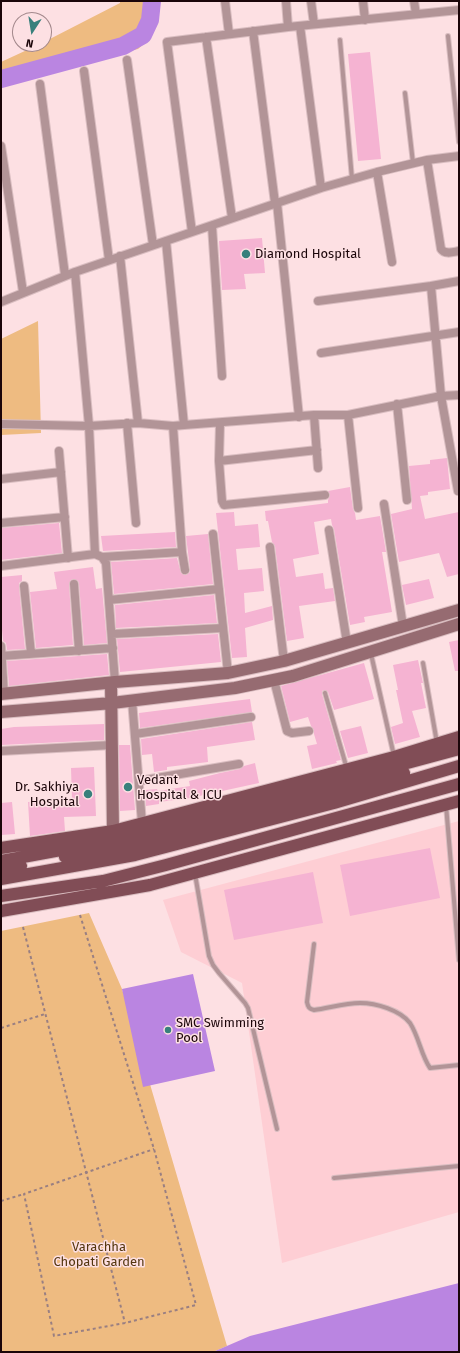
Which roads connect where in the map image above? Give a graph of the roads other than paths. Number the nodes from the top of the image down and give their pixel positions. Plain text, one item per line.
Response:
1 (225, 1) edge
2 (286, 1) edge
3 (312, 1) edge
4 (363, 1) edge
5 (414, 1) edge
6 (459, 10) edge
7 (416, 14) junction
8 (365, 20) junction
9 (314, 24) junction
10 (300, 26) junction
11 (288, 27) junction
12 (253, 31) junction
13 (229, 34) junction
14 (448, 36) dead end
15 (206, 37) junction
16 (340, 40) dead end
17 (127, 60) dead end
18 (84, 71) dead end
19 (40, 84) dead end
20 (404, 93) dead end
21 (459, 142) edge
22 (1, 146) edge
23 (459, 156) edge
24 (427, 160) junction
25 (413, 164) junction
26 (377, 172) junction
27 (352, 179) junction
28 (321, 188) junction
29 (276, 203) junction
30 (232, 218) junction
31 (212, 226) junction
32 (192, 232) junction
33 (166, 241) junction
34 (153, 245) junction
35 (459, 251) edge
36 (120, 256) junction
37 (109, 260) junction
38 (392, 262) dead end
39 (75, 272) junction
40 (65, 275) junction
41 (459, 282) edge
42 (431, 286) junction
43 (23, 292) junction
44 (318, 301) dead end
45 (1, 302) edge
46 (459, 332) edge
47 (436, 335) junction
48 (321, 353) dead end
49 (222, 376) dead end
50 (459, 395) edge
51 (441, 396) junction
52 (397, 404) junction
53 (314, 415) junction
54 (348, 415) junction
55 (299, 417) junction
56 (127, 423) junction
57 (138, 423) junction
58 (220, 423) junction
59 (1, 424) edge
60 (89, 426) junction
61 (173, 426) junction
62 (184, 426) junction
63 (317, 450) junction
64 (59, 452) dead end
65 (219, 461) junction
66 (318, 468) dead end
67 (61, 472) junction
68 (1, 479) edge
69 (458, 491) dead end
70 (325, 496) dead end
71 (407, 500) dead end
72 (384, 504) dead end
73 (358, 508) dead end
74 (65, 517) junction
75 (1, 523) edge
76 (136, 523) dead end
77 (329, 530) dead end
78 (214, 534) dead end
79 (270, 547) dead end
80 (182, 552) junction
81 (98, 556) junction
82 (68, 558) junction
83 (1, 566) edge
84 (185, 570) dead end
85 (74, 584) dead end
86 (24, 586) dead end
87 (219, 589) junction
88 (109, 600) junction
89 (459, 610) edge
90 (459, 624) edge
91 (404, 626) junction
92 (223, 628) junction
93 (112, 634) junction
94 (347, 643) junction
95 (1, 646) edge
96 (113, 648) junction
97 (79, 650) junction
98 (370, 652) junction
99 (31, 654) junction
100 (1, 656) edge
101 (284, 661) junction
102 (423, 663) dead end
103 (228, 673) junction
104 (274, 680) junction
105 (113, 683) junction
106 (325, 693) dead end
107 (2, 694) edge
108 (132, 700) junction
109 (112, 702) junction
110 (1, 712) edge
111 (251, 717) dead end
112 (309, 731) dead end
113 (135, 734) junction
114 (459, 737) edge
115 (437, 744) junction
116 (112, 745) junction
117 (459, 749) edge
118 (1, 751) edge
119 (394, 757) junction
120 (459, 757) edge
121 (239, 764) dead end
122 (459, 766) edge
123 (347, 769) junction
124 (139, 781) junction
125 (459, 784) edge
126 (459, 801) edge
127 (446, 804) junction
128 (142, 823) junction
129 (113, 831) junction
130 (1, 848) edge
131 (1, 861) edge
132 (1, 870) edge
133 (194, 873) junction
134 (1, 879) edge
135 (1, 896) edge
136 (454, 901) junction
137 (459, 901) edge
138 (1, 911) edge
139 (314, 944) dead end
140 (459, 960) edge
141 (459, 1065) edge
142 (277, 1129) dead end
143 (459, 1166) edge
144 (334, 1178) dead end

1 - 13 street
2 - 11 street
3 - 9 street
4 - 8 street
5 - 7 street
6 - 7 street
7 - 8 street
8 - 9 street
9 - 10 street
10 - 11 street
10 - 28 street
11 - 12 street
12 - 13 street
12 - 29 street
13 - 15 street
14 - 21 lane
15 - 30 street
15 - 32 street
16 - 27 lane
17 - 34 street
18 - 37 street
19 - 40 street
20 - 25 lane
22 - 43 street
23 - 24 street
24 - 25 street
24 - 35 street
25 - 26 street
26 - 27 street
26 - 38 street
27 - 28 street
28 - 29 street
29 - 30 street
29 - 55 street
30 - 31 street
31 - 32 street
31 - 49 street
32 - 33 street
33 - 34 street
33 - 62 street
34 - 36 street
36 - 37 street
36 - 57 street
37 - 39 street
39 - 40 street
39 - 60 street
40 - 43 street
41 - 42 street
42 - 44 street
42 - 47 street
43 - 45 street
46 - 47 street
47 - 48 street
47 - 51 street
50 - 51 street
51 - 52 street
51 - 69 street
52 - 54 street
52 - 71 street
53 - 54 street
53 - 55 street
53 - 63 street
54 - 73 street
55 - 58 street
56 - 57 street
56 - 60 street
56 - 76 street
57 - 61 street
58 - 62 street
58 - 65 street
59 - 60 street
60 - 81 street
61 - 62 street
61 - 80 street
63 - 65 street
63 - 66 street
64 - 67 street
65 - 70 street
67 - 68 street
67 - 74 street
72 - 91 street
74 - 75 street
74 - 82 street
77 - 94 street
78 - 87 street
79 - 101 street
80 - 81 street
80 - 84 street
81 - 82 street
81 - 88 street
82 - 83 street
85 - 97 street
86 - 99 street
87 - 88 street
87 - 92 street
88 - 93 street
89 - 91 street
90 - 98 street
91 - 94 street
92 - 93 street
92 - 103 street
93 - 96 street
94 - 101 street
95 - 100 street
96 - 97 street
96 - 105 street
97 - 99 street
98 - 104 street
98 - 119 lane
99 - 100 street
100 - 107 street
101 - 103 street
102 - 115 lane
103 - 105 street
104 - 108 street
104 - 112 street
105 - 107 street
105 - 109 street
106 - 123 lane
108 - 109 street
108 - 113 street
109 - 110 street
109 - 116 street
111 - 113 street
113 - 124 street
114 - 115 main road
115 - 119 main road
116 - 118 street
116 - 129 street
117 - 131 main road
119 - 123 main road
120 - 132 main road
121 - 124 street
122 - 134 main road
123 - 128 main road
124 - 128 street
125 - 135 main road
126 - 127 main road
127 - 133 main road
127 - 136 lane
128 - 129 main road
129 - 130 main road
133 - 138 main road
133 - 142 lane
136 - 137 lane
136 - 140 lane
139 - 141 lane
143 - 144 lane

